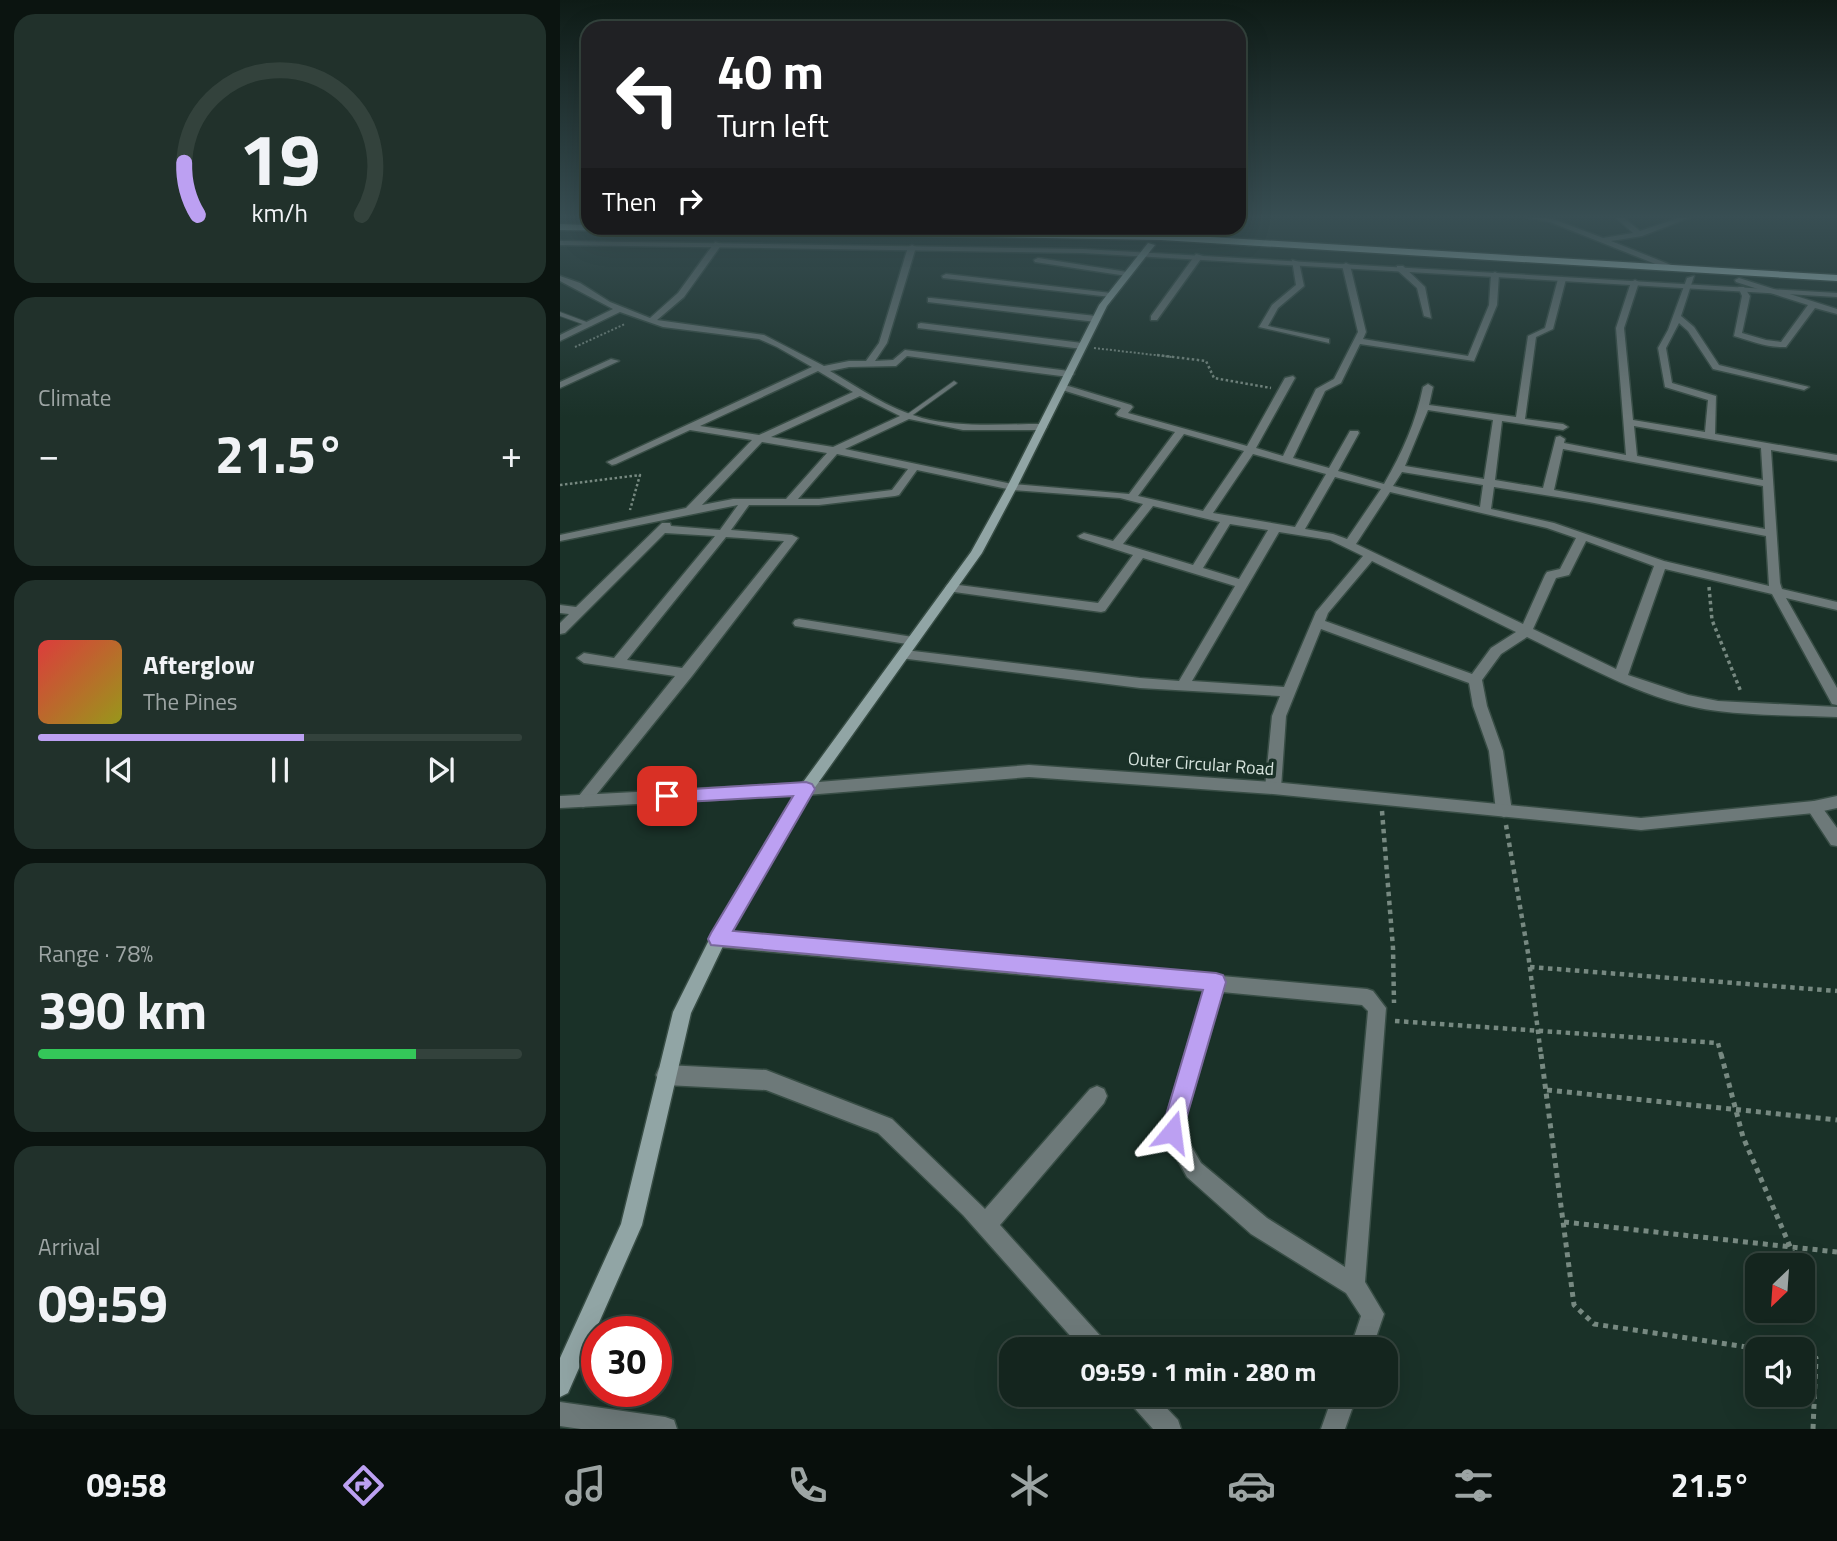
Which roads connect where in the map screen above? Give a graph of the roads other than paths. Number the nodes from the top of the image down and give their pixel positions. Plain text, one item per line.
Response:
1 (575, 284) edge
2 (689, 284) edge
3 (901, 284) edge
4 (1013, 284) edge
5 (1120, 284) edge
6 (1179, 284) edge
7 (1300, 284) edge
8 (1350, 284) edge
9 (1417, 284) edge
10 (1495, 284) edge
11 (1561, 284) edge
12 (1634, 284) edge
13 (1689, 284) edge
14 (1718, 284) edge
15 (1740, 285) junction
16 (1837, 286) edge
17 (1768, 290) junction
18 (1111, 295) junction
19 (1837, 295) edge
20 (931, 300) dead end
21 (1813, 305) junction
22 (620, 309) junction
23 (1837, 312) edge
24 (560, 314) edge
25 (1428, 316) dead end
26 (1677, 317) junction
27 (1154, 318) dead end
28 (1096, 319) junction
29 (651, 321) junction
30 (590, 324) junction
31 (921, 326) dead end
32 (560, 338) edge
33 (1326, 341) dead end
34 (1358, 341) junction
35 (1083, 346) junction
36 (614, 361) dead end
37 (868, 364) junction
38 (822, 368) junction
39 (1290, 378) dead end
40 (1066, 381) junction
41 (954, 383) dead end
42 (560, 385) edge
43 (1428, 387) dead end
44 (1804, 387) dead end
45 (861, 392) junction
46 (1426, 407) junction
47 (908, 415) junction
48 (1499, 418) junction
49 (1520, 421) junction
50 (1629, 422) junction
51 (689, 427) junction
52 (1042, 428) junction
53 (1181, 431) junction
54 (1353, 433) dead end
55 (1710, 434) junction
56 (759, 439) junction
57 (1766, 444) junction
58 (1558, 445) junction
59 (1251, 449) junction
60 (834, 451) junction
61 (1837, 458) edge
62 (1287, 459) junction
63 (1632, 459) junction
64 (612, 463) dead end
65 (915, 466) junction
66 (1398, 468) junction
67 (1332, 474) junction
68 (1488, 482) junction
69 (1769, 484) junction
70 (1012, 487) junction
71 (1388, 489) junction
72 (1548, 492) junction
73 (1131, 498) junction
74 (791, 500) junction
75 (746, 502) junction
76 (1150, 502) junction
77 (690, 512) junction
78 (1485, 512) junction
79 (675, 515) junction
80 (1206, 515) junction
81 (1227, 519) junction
82 (1275, 528) junction
83 (661, 530) junction
84 (1298, 532) junction
85 (723, 534) junction
86 (1772, 534) junction
87 (1084, 536) dead end
88 (1582, 537) junction
89 (560, 538) edge
90 (1349, 545) junction
91 (1115, 546) junction
92 (1140, 554) junction
93 (1371, 555) junction
94 (1661, 564) junction
95 (1195, 571) junction
96 (1242, 584) junction
97 (951, 588) junction
98 (1777, 592) junction
99 (1837, 606) edge
100 (560, 609) edge
101 (578, 611) junction
102 (799, 623) dead end
103 (1317, 624) junction
104 (560, 630) edge
105 (1526, 631) junction
106 (913, 640) junction
107 (905, 655) junction
108 (583, 658) dead end
109 (617, 663) junction
110 (687, 673) junction
111 (1620, 677) junction
112 (1475, 680) junction
113 (1183, 685) junction
114 (1289, 692) junction
115 (1837, 700) edge
116 (1837, 712) edge
117 (1273, 788) junction
118 (806, 789) junction
119 (583, 801) junction
120 (560, 802) edge
121 (1837, 802) edge
122 (1814, 807) junction
123 (1504, 811) junction
124 (1837, 840) edge
125 (718, 939) junction
126 (1216, 982) junction
127 (666, 1075) junction
128 (1097, 1096) dead end
129 (986, 1225) junction
130 (1354, 1285) junction
131 (1086, 1337) edge
132 (1365, 1337) edge
133 (560, 1385) edge
134 (1149, 1407) edge
135 (1341, 1407) edge
136 (560, 1414) edge
137 (665, 1429) edge
138 (1169, 1429) edge
139 (1333, 1429) edge

1 - 22 street
2 - 29 street
3 - 37 street
4 - 18 street
5 - 18 main road
6 - 27 street
7 - 33 street
8 - 34 street
9 - 25 street
10 - 34 street
11 - 49 street
12 - 50 street
13 - 26 street
14 - 15 highway
15 - 16 highway
15 - 17 street
15 - 21 street
17 - 19 street
17 - 21 street
18 - 28 main road
20 - 28 street
21 - 23 street
22 - 29 street
22 - 30 street
24 - 30 lane
26 - 44 street
26 - 55 street
28 - 35 main road
29 - 38 street
30 - 32 street
31 - 35 street
34 - 62 street
35 - 40 main road
36 - 42 street
37 - 38 street
37 - 40 street
38 - 45 street
38 - 51 street
39 - 59 street
40 - 52 main road
40 - 53 street
41 - 47 lane
43 - 46 street
45 - 47 street
45 - 56 street
46 - 48 street
46 - 66 street
47 - 52 street
47 - 60 street
48 - 49 street
48 - 68 street
49 - 58 street
50 - 55 street
50 - 63 street
51 - 56 street
51 - 64 street
52 - 70 main road
53 - 59 street
53 - 73 street
54 - 67 street
55 - 57 street
56 - 60 street
56 - 77 street
57 - 61 street
57 - 69 street
58 - 63 street
58 - 72 street
59 - 62 street
59 - 80 street
60 - 65 street
60 - 74 street
62 - 67 street
63 - 69 street
65 - 70 street
65 - 74 street
66 - 68 street
66 - 71 street
67 - 71 street
67 - 84 street
68 - 72 street
68 - 78 street
69 - 86 street
70 - 73 street
70 - 97 main road
71 - 78 street
71 - 90 street
72 - 86 street
73 - 76 street
74 - 75 street
75 - 77 street
75 - 85 street
76 - 80 street
76 - 91 street
77 - 79 street
78 - 88 street
79 - 83 street
79 - 89 street
80 - 81 street
81 - 82 street
81 - 95 street
82 - 84 street
82 - 96 street
83 - 85 street
83 - 101 street
84 - 90 street
85 - 109 street
85 - 110 street
86 - 98 street
87 - 91 street
88 - 94 street
88 - 105 street
90 - 93 street
91 - 92 street
92 - 95 street
92 - 97 street
93 - 103 street
93 - 105 street
94 - 98 street
94 - 111 street
95 - 96 street
96 - 113 street
97 - 106 main road
98 - 99 street
98 - 115 street
100 - 101 street
101 - 104 street
102 - 106 street
103 - 112 street
103 - 114 street
105 - 111 street
105 - 112 street
106 - 107 main road
107 - 113 street
107 - 118 main road
108 - 109 street
109 - 110 street
110 - 119 street
111 - 116 street
112 - 123 street
113 - 114 street
114 - 117 street
117 - 118 street, Outer Circular Road
117 - 123 street, Outer Circular Road
118 - 119 street, Outer Circular Road
118 - 125 main road
119 - 120 street, Outer Circular Road
121 - 122 street, Outer Circular Road
122 - 123 street, Outer Circular Road
122 - 124 street
125 - 126 street
125 - 127 main road
126 - 130 street
126 - 130 street
127 - 129 street
127 - 133 main road
128 - 129 street
129 - 131 street
130 - 132 street
134 - 138 street
135 - 139 street
136 - 137 street

